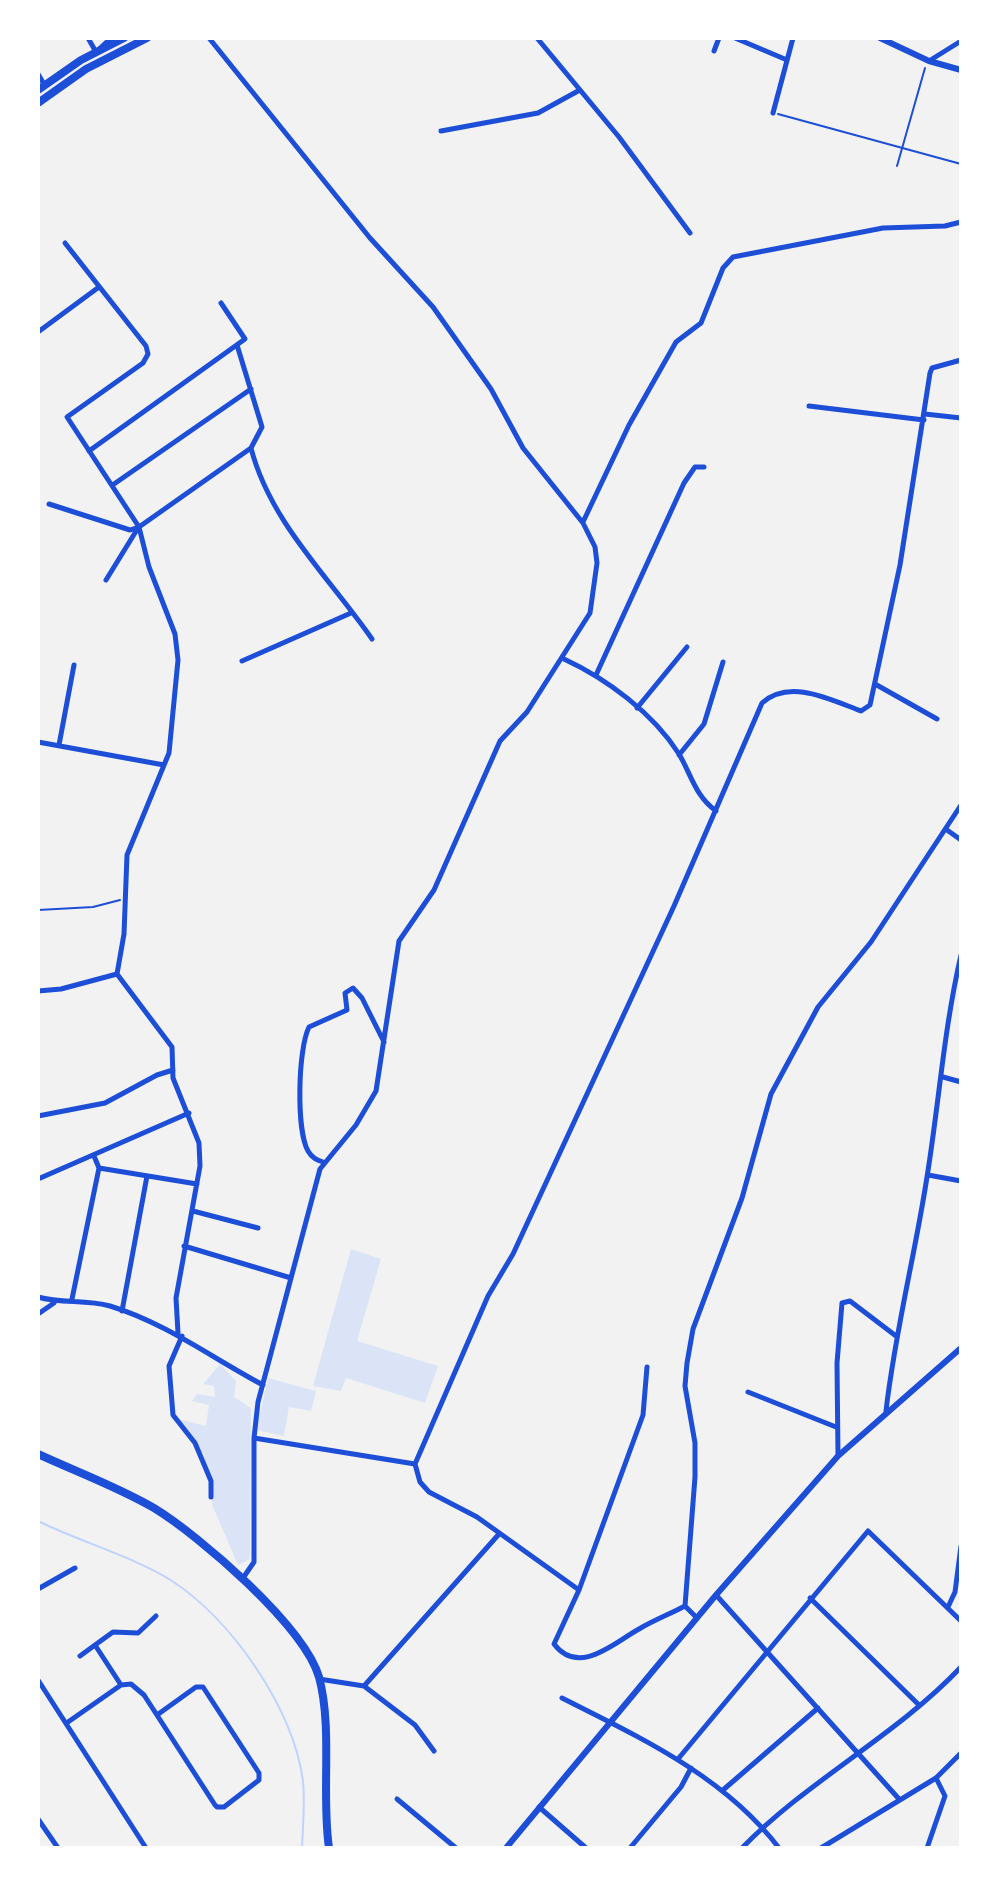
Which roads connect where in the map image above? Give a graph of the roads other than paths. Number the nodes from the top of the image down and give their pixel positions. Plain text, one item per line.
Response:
1 (88, 38) edge
2 (111, 38) edge
3 (124, 38) edge
4 (147, 38) edge
5 (209, 38) edge
6 (537, 38) edge
7 (719, 38) edge
8 (735, 38) edge
9 (793, 38) edge
10 (880, 38) edge
11 (961, 41) edge
12 (714, 51) dead end
13 (96, 52) junction
14 (787, 60) junction
15 (929, 61) junction
16 (961, 70) edge
17 (38, 74) edge
18 (41, 87) edge
19 (578, 91) junction
20 (38, 103) edge
21 (773, 113) road end
22 (441, 131) dead end
23 (961, 222) edge
24 (690, 233) dead end
25 (65, 243) dead end
26 (99, 287) junction
27 (221, 303) dead end
28 (38, 332) edge
29 (237, 345) junction
30 (961, 360) edge
31 (251, 389) junction
32 (809, 406) dead end
33 (925, 417) junction
34 (961, 418) edge
35 (251, 448) junction
36 (89, 451) junction
37 (704, 467) dead end
38 (114, 484) junction
39 (49, 504) dead end
40 (583, 523) junction
41 (139, 527) junction
42 (106, 580) dead end
43 (351, 613) junction
44 (372, 639) dead end
45 (687, 647) dead end
46 (564, 659) junction
47 (242, 661) dead end
48 (723, 662) dead end
49 (74, 665) dead end
50 (596, 675) junction
51 (875, 684) junction
52 (637, 708) junction
53 (937, 719) dead end
54 (38, 742) edge
55 (59, 745) junction
56 (679, 755) junction
57 (164, 765) junction
58 (961, 805) edge
59 (716, 811) junction
60 (947, 830) junction
61 (961, 840) edge
62 (961, 955) edge
63 (117, 974) junction
64 (38, 991) edge
65 (385, 1044) junction
66 (173, 1070) junction
67 (942, 1077) junction
68 (961, 1082) edge
69 (189, 1113) junction
70 (38, 1116) edge
71 (94, 1156) junction
72 (323, 1162) junction
73 (99, 1168) junction
74 (928, 1175) junction
75 (147, 1176) junction
76 (38, 1179) edge
77 (961, 1181) edge
78 (197, 1184) junction
79 (193, 1211) junction
80 (258, 1228) dead end
81 (184, 1246) junction
82 (291, 1278) junction
83 (38, 1297) edge
84 (72, 1299) junction
85 (55, 1302) junction
86 (122, 1311) junction
87 (38, 1314) edge
88 (180, 1335) junction
89 (896, 1336) junction
90 (961, 1348) edge
91 (647, 1367) dead end
92 (263, 1385) junction
93 (748, 1392) dead end
94 (886, 1411) junction
95 (836, 1427) junction
96 (254, 1438) junction
97 (38, 1454) edge
98 (838, 1456) junction
99 (415, 1464) junction
100 (211, 1497) dead end
101 (499, 1534) junction
102 (961, 1546) edge
103 (75, 1568) dead end
104 (242, 1580) junction
105 (38, 1589) edge
106 (579, 1590) junction
107 (716, 1595) junction
108 (810, 1598) junction
109 (685, 1606) junction
110 (948, 1607) junction
111 (156, 1616) dead end
112 (698, 1619) junction
113 (961, 1621) edge
114 (95, 1645) junction
115 (766, 1651) junction
116 (80, 1656) dead end
117 (961, 1667) edge
118 (319, 1679) junction
119 (38, 1680) edge
120 (121, 1685) junction
121 (364, 1686) junction
122 (562, 1698) dead end
123 (919, 1705) junction
124 (818, 1708) junction
125 (157, 1715) junction
126 (68, 1722) junction
127 (610, 1723) junction
128 (434, 1751) dead end
129 (857, 1752) junction
130 (961, 1753) edge
131 (678, 1759) junction
132 (691, 1768) junction
133 (936, 1778) junction
134 (723, 1790) junction
135 (397, 1799) dead end
136 (899, 1799) junction
137 (539, 1807) junction
138 (38, 1819) edge
139 (763, 1827) junction
140 (58, 1848) edge
141 (146, 1848) edge
142 (329, 1848) edge
143 (456, 1848) edge
144 (506, 1848) edge
145 (586, 1848) edge
146 (630, 1848) edge
147 (742, 1848) edge
148 (779, 1848) edge
149 (821, 1848) edge
150 (927, 1848) edge

1 - 13 street
2 - 13 street
3 - 13 main road
4 - 20 main road
5 - 40 street
6 - 19 street
7 - 12 street
8 - 14 street
9 - 14 street
10 - 15 street
11 - 15 street
13 - 18 main road
14 - 21 street
15 - 16 street
17 - 18 street
19 - 22 street
19 - 24 street
23 - 40 street
25 - 26 street
26 - 28 street
26 - 36 street
27 - 29 street
29 - 31 street
29 - 36 street
30 - 33 street
31 - 35 street
31 - 38 street
32 - 33 street
33 - 34 street
33 - 51 street
35 - 41 street
35 - 43 street
36 - 38 street
37 - 50 street
38 - 41 street
39 - 41 street
40 - 46 street
41 - 42 street
41 - 57 street
43 - 44 street
43 - 47 street
45 - 52 street
46 - 50 street
46 - 65 street
48 - 56 street
49 - 55 street
50 - 52 street
51 - 53 street
51 - 59 street
52 - 56 street
54 - 55 street
55 - 57 street
56 - 59 street
57 - 63 street
58 - 60 street
59 - 99 street
60 - 61 street
60 - 109 street
62 - 67 street
63 - 64 street
63 - 66 street
65 - 72 street
65 - 72 street
66 - 69 street
66 - 70 street
67 - 68 street
67 - 74 street
69 - 71 street
69 - 78 street
71 - 73 street
71 - 76 street
72 - 82 street
73 - 75 street
73 - 84 street
74 - 77 street
74 - 89 street
75 - 78 street
75 - 86 street
78 - 79 street
79 - 80 street
79 - 81 street
81 - 82 street
81 - 88 street
82 - 92 street
83 - 85 street
84 - 85 street
84 - 86 street
85 - 87 street
86 - 88 street
88 - 92 street
88 - 100 street
89 - 94 street
89 - 95 street
90 - 94 street
91 - 106 street
92 - 96 street
93 - 95 street
94 - 98 street
95 - 98 street
96 - 99 street
96 - 104 street
97 - 104 main road
98 - 107 street
99 - 101 street
101 - 106 street
101 - 121 street
102 - 110 street
103 - 105 street
104 - 118 main road
106 - 109 street
107 - 112 street
107 - 115 street
108 - 110 street
108 - 115 street
108 - 123 street
109 - 112 street
110 - 113 street
111 - 114 street
112 - 127 street
114 - 116 street
114 - 120 street
115 - 124 street
115 - 131 street
117 - 123 street
118 - 121 street
118 - 142 main road
119 - 126 street
120 - 125 street
120 - 126 street
121 - 128 street
122 - 127 street
123 - 129 street
124 - 129 street
124 - 134 street
125 - 125 street
126 - 141 street
127 - 131 street
127 - 137 street
129 - 136 street
129 - 139 street
130 - 133 street
131 - 132 street
132 - 134 street
132 - 146 street
133 - 136 street
133 - 150 street
134 - 139 street
135 - 143 street
136 - 149 street
137 - 144 street
137 - 145 street
138 - 140 street
139 - 147 street
139 - 148 street

